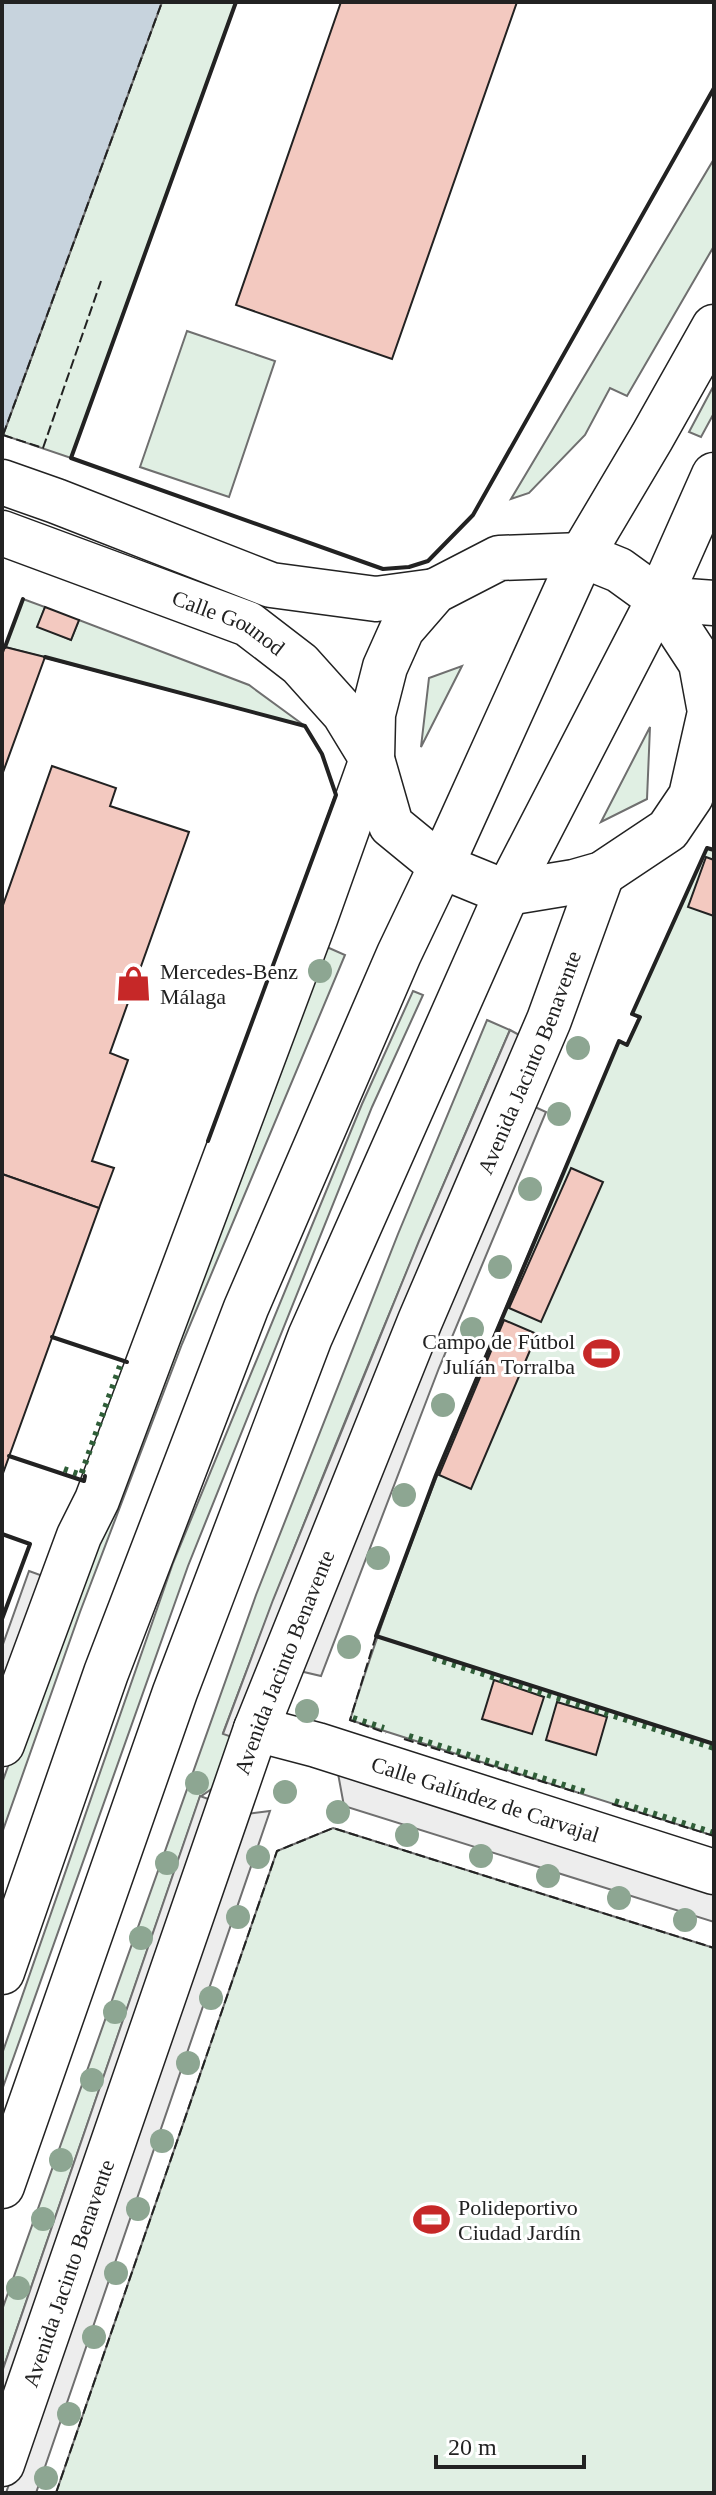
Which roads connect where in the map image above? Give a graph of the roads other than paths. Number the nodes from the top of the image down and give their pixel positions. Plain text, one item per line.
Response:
1 (714, 327) edge
2 (714, 475) edge
3 (2, 482) edge
4 (21, 540) edge
5 (582, 555) junction
6 (435, 591) junction
7 (659, 599) junction
8 (714, 603) edge
9 (712, 713) edge
10 (372, 759) junction
11 (714, 816) edge
12 (668, 830) junction
13 (441, 866) junction
14 (602, 874) junction
15 (507, 893) junction
16 (256, 1729) junction
17 (2, 1744) edge
18 (714, 1872) edge
19 (2, 1972) edge
20 (2, 2186) edge
21 (2, 2464) edge

1 - 5 main road
2 - 7 main road
3 - 6 main road
4 - 10 main road, Calle Gounod
5 - 6 main road
5 - 7 main road
5 - 13 main road
6 - 10 main road
7 - 8 main road
7 - 9 main road
7 - 15 main road
9 - 12 main road
10 - 13 main road
10 - 17 main road
11 - 12 main road
12 - 14 main road
13 - 15 main road
13 - 19 main road
14 - 15 main road
14 - 16 main road, Avenida Jacinto Benavente
15 - 20 main road
16 - 18 main road, Calle Galíndez de Carvajal
16 - 21 main road, Avenida Jacinto Benavente

